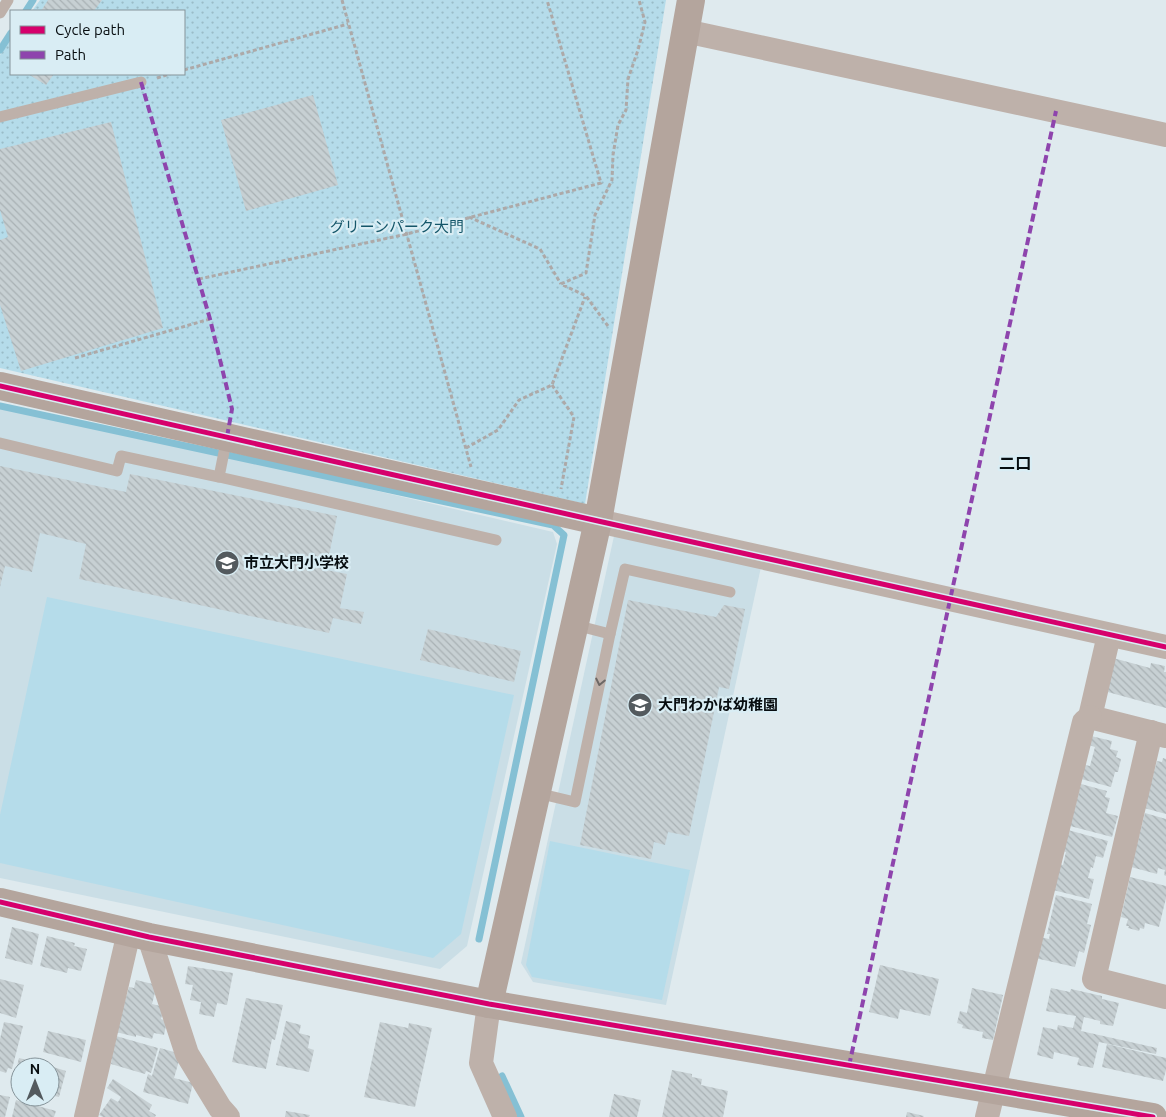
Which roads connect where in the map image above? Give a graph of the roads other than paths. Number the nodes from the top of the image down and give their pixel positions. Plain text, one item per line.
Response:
1 (8, 0) edge
2 (691, 0) edge
3 (0, 13) edge
4 (686, 31) junction
5 (142, 82) dead end
6 (0, 117) edge
7 (1166, 135) edge
8 (0, 386) edge
9 (228, 437) junction
10 (0, 443) edge
11 (219, 477) junction
12 (598, 521) junction
13 (496, 540) dead end
14 (730, 592) dead end
15 (575, 624) junction
16 (610, 634) junction
17 (1109, 635) junction
18 (1166, 647) edge
19 (1090, 717) junction
20 (1158, 734) edge
21 (537, 793) junction
22 (0, 902) edge
23 (139, 934) junction
24 (1166, 997) edge
25 (490, 1004) junction
26 (993, 1089) junction
27 (1136, 1115) edge
28 (86, 1117) edge
29 (228, 1117) edge
30 (505, 1117) edge
31 (987, 1117) edge

1 - 3 lane
2 - 4 street
4 - 7 street
4 - 12 street
5 - 6 lane
8 - 9 street
9 - 11 lane
9 - 12 street
10 - 11 lane
11 - 13 lane
12 - 15 street
12 - 17 street
14 - 16 lane
15 - 16 lane
15 - 21 street
16 -> 21 lane
17 - 18 street
17 - 19 street
19 - 20 street
19 - 26 street
20 - 24 street
21 - 25 street
22 - 23 street
23 - 25 street
23 - 28 street
23 - 29 street
25 - 26 street
25 - 30 street
26 - 27 street
26 - 31 street

